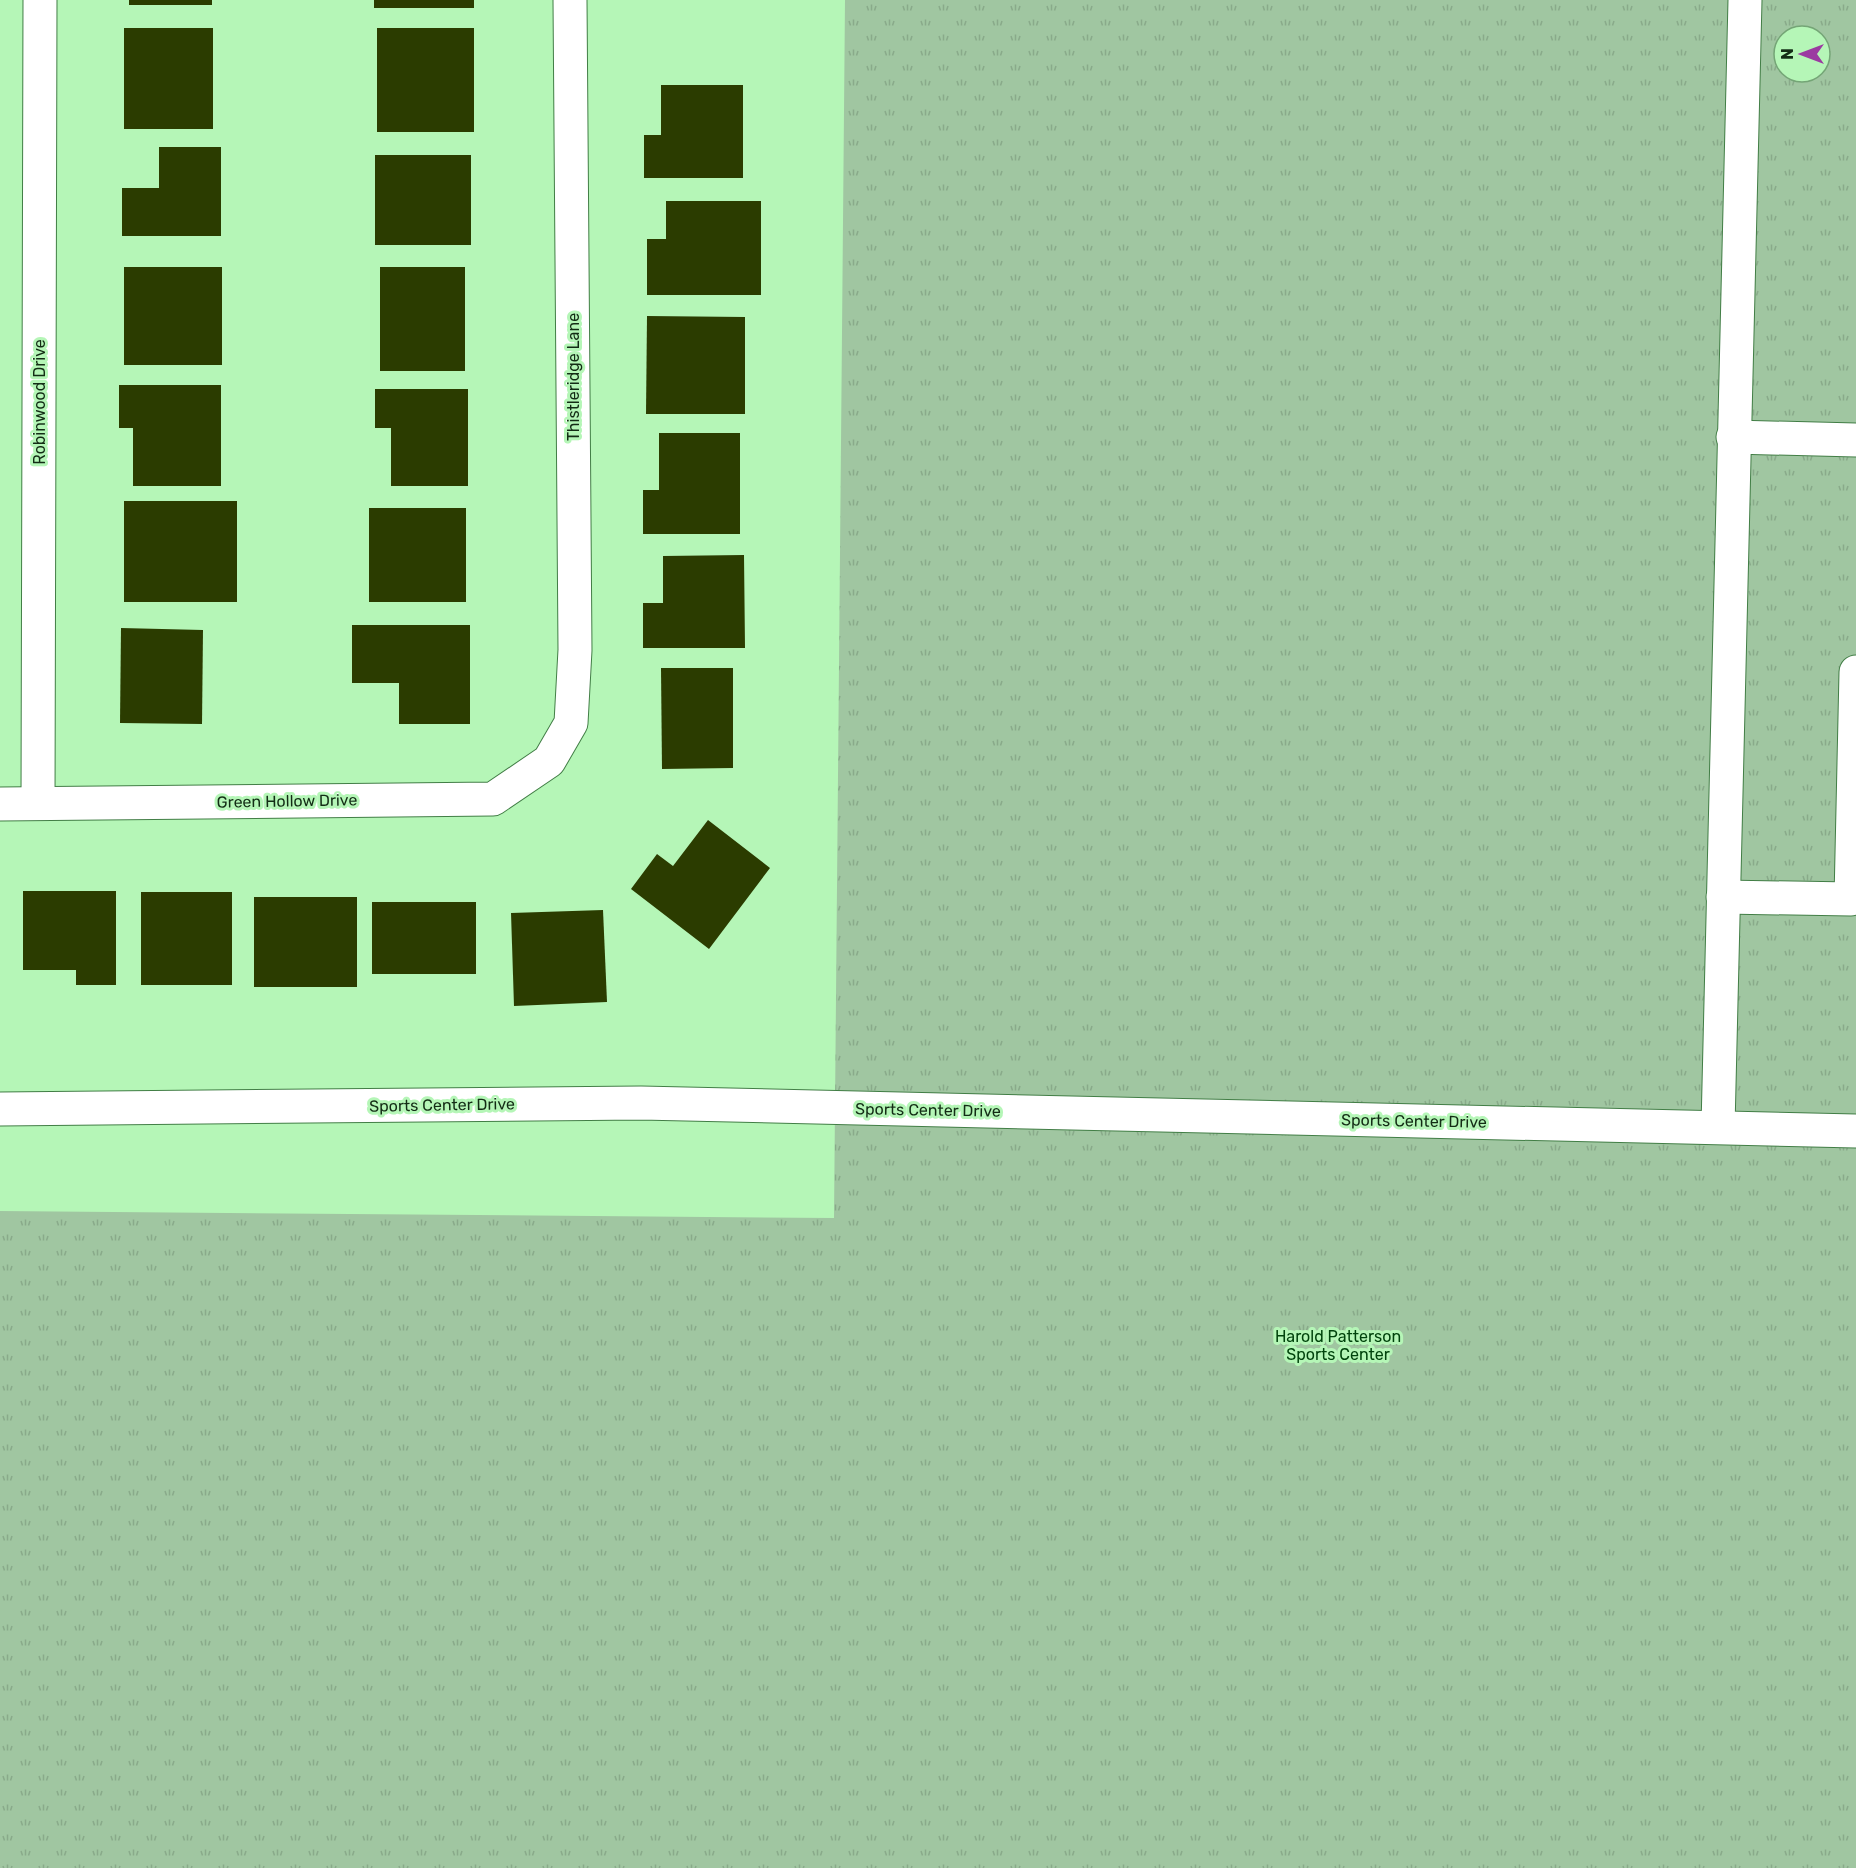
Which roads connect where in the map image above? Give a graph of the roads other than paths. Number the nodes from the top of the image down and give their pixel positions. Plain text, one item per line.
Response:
1 (40, 0) edge
2 (570, 0) edge
3 (1745, 0) edge
4 (1733, 437) junction
5 (1856, 440) edge
6 (1856, 672) edge
7 (556, 749) joint
8 (38, 803) junction
9 (0, 804) edge
10 (1723, 897) junction
11 (0, 1109) edge
12 (1718, 1127) junction
13 (1856, 1131) edge

1 - 8 street, Robinwood Drive
2 - 7 street, Thistleridge Lane
3 - 4 street
4 - 5 street
4 - 10 street
6 - 10 street
7 - 8 street, Green Hollow Drive
8 - 9 street, Green Hollow Drive
10 - 12 street
11 - 12 street, Sports Center Drive
12 - 13 street, Sports Center Drive

